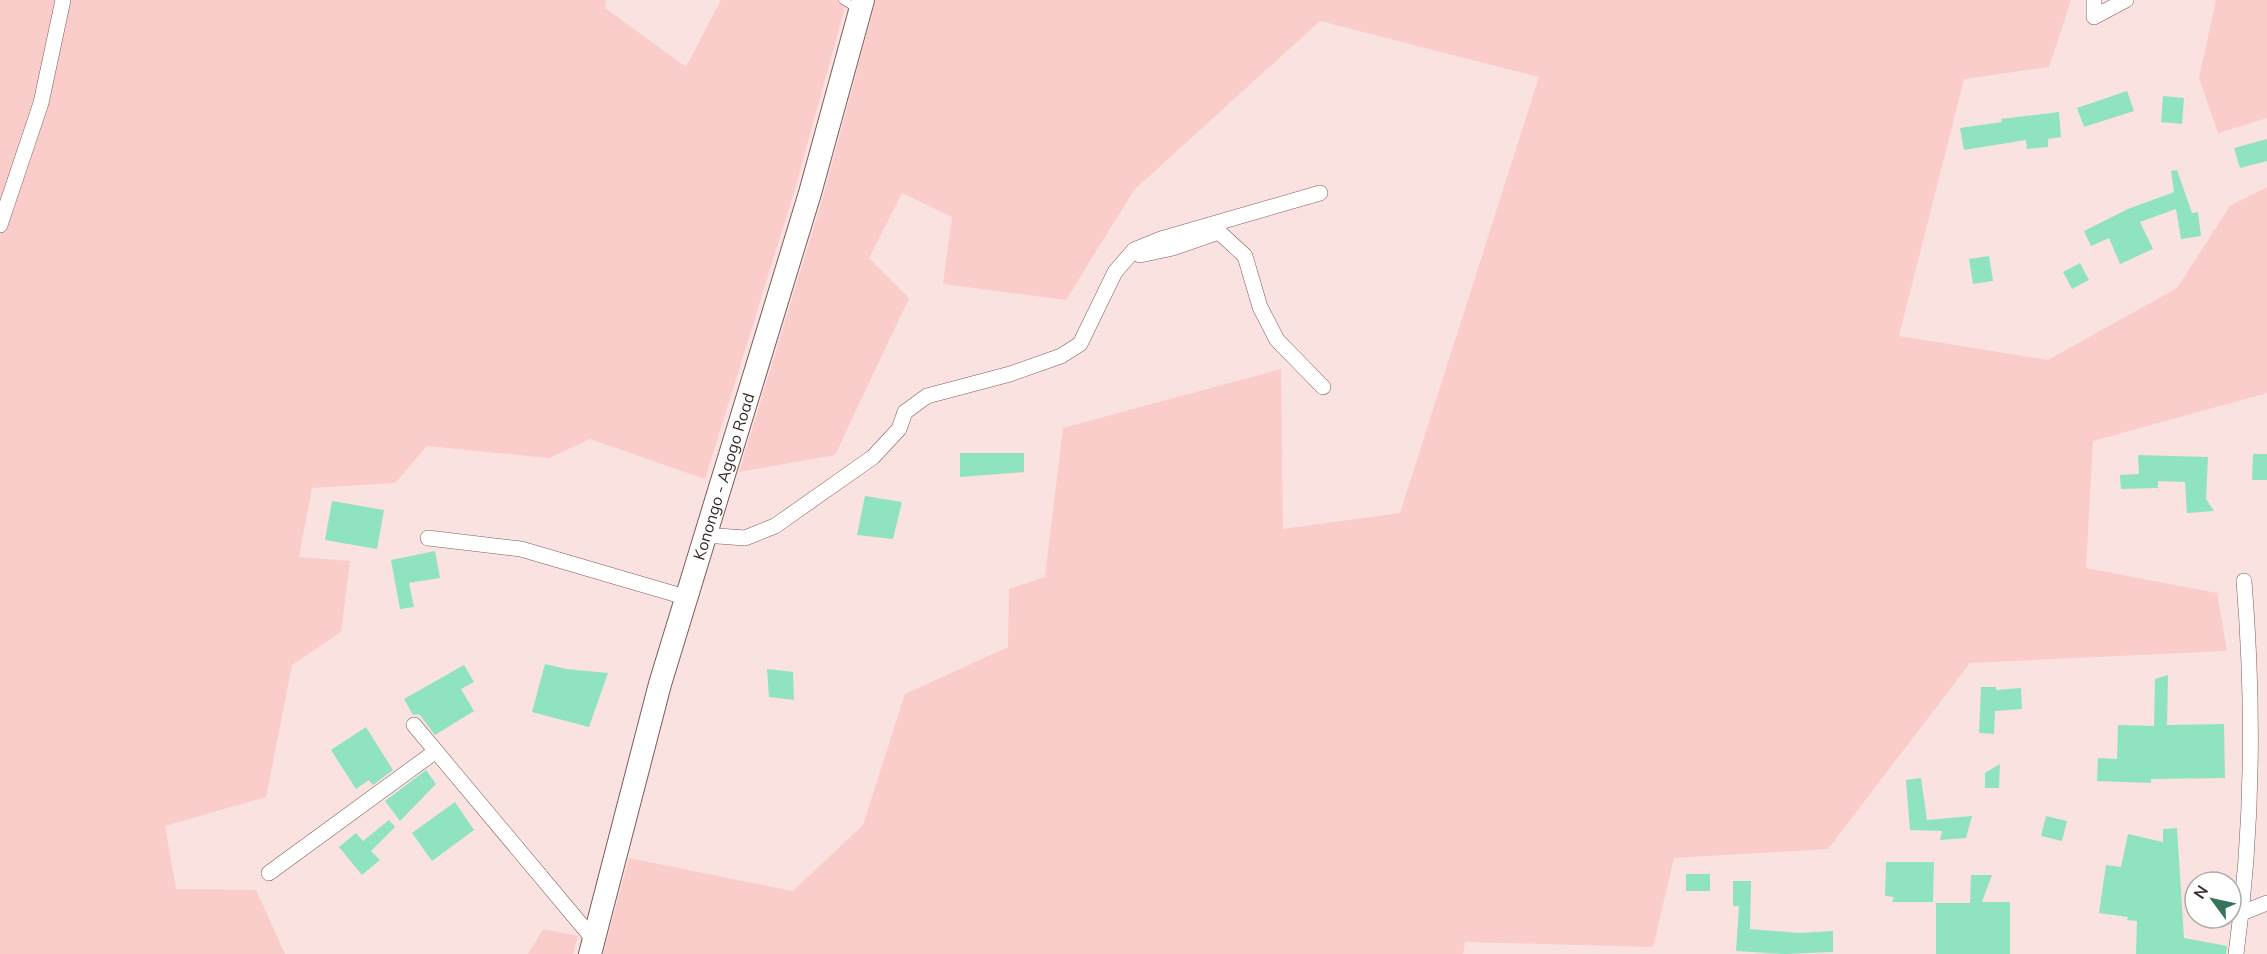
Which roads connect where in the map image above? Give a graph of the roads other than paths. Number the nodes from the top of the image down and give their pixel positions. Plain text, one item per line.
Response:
1 (63, 0) edge
2 (2094, 0) edge
3 (2126, 0) edge
4 (856, 4) edge
5 (1320, 193) dead end
6 (0, 225) edge
7 (1140, 255) dead end
8 (1323, 387) dead end
9 (704, 535) junction
10 (428, 538) dead end
11 (2244, 581) dead end
12 (686, 597) junction
13 (414, 725) dead end
14 (436, 751) junction
15 (269, 873) dead end
16 (2243, 896) edge
17 (2267, 903) edge
18 (2243, 913) edge
19 (2240, 930) edge
20 (592, 947) edge
21 (2236, 954) edge

1 - 6 street
2 - 3 street
4 - 9 main road, Konongo - Agogo Road
5 - 9 street
7 - 8 street
9 - 12 main road, Konongo - Agogo Road
10 - 12 street
11 - 16 street
12 - 20 main road, Konongo - Agogo Road
13 - 14 street
14 - 15 street
14 - 20 street
17 - 18 street
19 - 21 street

